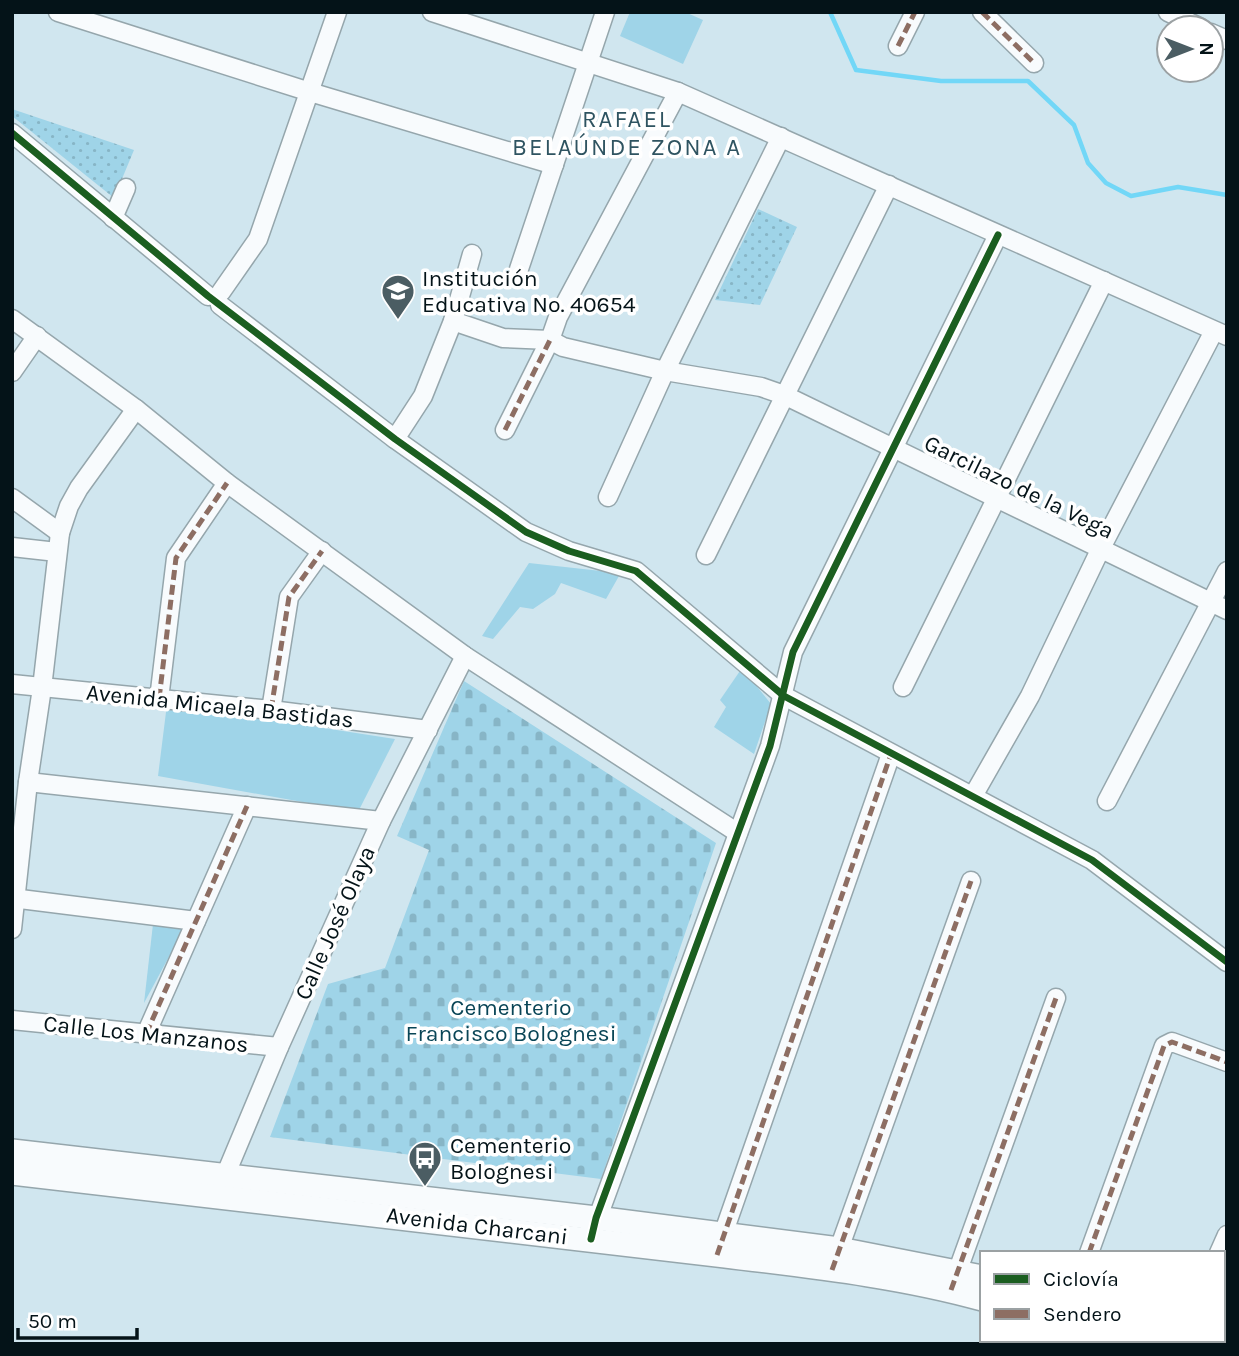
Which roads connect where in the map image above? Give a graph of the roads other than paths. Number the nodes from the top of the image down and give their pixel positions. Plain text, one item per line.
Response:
1 (58, 12) edge
2 (337, 12) edge
3 (432, 12) edge
4 (605, 12) edge
5 (915, 12) edge
6 (982, 12) edge
7 (898, 46) dead end
8 (588, 61) junction
9 (1034, 63) dead end
10 (310, 92) junction
11 (678, 92) junction
12 (12, 133) edge
13 (781, 137) junction
14 (554, 165) junction
15 (889, 185) junction
16 (126, 188) dead end
17 (113, 218) junction
18 (998, 235) junction
19 (472, 254) dead end
20 (519, 269) dead end
21 (1104, 281) junction
22 (217, 298) junction
23 (12, 319) edge
24 (453, 321) junction
25 (1220, 334) edge
26 (37, 336) junction
27 (550, 340) junction
28 (666, 370) junction
29 (12, 372) edge
30 (784, 395) junction
31 (136, 409) junction
32 (505, 430) dead end
33 (395, 439) junction
34 (893, 448) junction
35 (228, 483) junction
36 (608, 497) dead end
37 (12, 498) edge
38 (997, 498) junction
39 (60, 533) junction
40 (12, 547) edge
41 (1101, 548) junction
42 (322, 551) junction
43 (57, 552) junction
44 (706, 555) dead end
45 (1227, 571) edge
46 (1219, 606) edge
47 (465, 656) junction
48 (12, 684) edge
49 (903, 687) dead end
50 (42, 688) junction
51 (784, 695) junction
52 (159, 699) junction
53 (271, 710) junction
54 (428, 730) junction
55 (891, 754) junction
56 (27, 782) junction
57 (973, 796) junction
58 (1107, 801) dead end
59 (247, 806) junction
60 (381, 821) junction
61 (738, 833) junction
62 (971, 881) dead end
63 (14, 899) edge
64 (196, 920) junction
65 (12, 929) edge
66 (1227, 962) edge
67 (1056, 998) dead end
68 (12, 1020) edge
69 (146, 1034) junction
70 (279, 1047) junction
71 (1227, 1062) edge
72 (12, 1151) edge
73 (12, 1173) edge
74 (223, 1186) junction
75 (593, 1229) junction
76 (1227, 1235) edge
77 (720, 1245) junction
78 (1090, 1251) edge
79 (1220, 1251) edge
80 (835, 1259) junction
81 (980, 1277) edge
82 (954, 1280) junction
83 (980, 1298) edge

1 - 10 street
2 - 10 street
3 - 8 street
4 - 8 street
5 - 7 street
6 - 9 street
8 - 11 street
8 - 14 street
10 - 14 street
10 - 22 street
11 - 13 street
11 - 27 street
12 - 17 street
13 - 15 street
13 - 28 street
14 - 20 street
15 - 18 street
15 - 30 street
16 - 17 street
17 - 22 street
18 - 21 street
18 - 34 street
19 - 24 street
21 - 25 street
21 - 38 street
22 - 33 street
23 - 26 street
24 - 27 street, Garcilazo de la Vega
24 - 33 street
25 - 41 street
26 - 29 street
26 - 31 street
27 - 28 street, Garcilazo de la Vega
27 - 32 street
28 - 30 street, Garcilazo de la Vega
28 - 36 street
30 - 34 street, Garcilazo de la Vega
30 - 44 street
31 - 35 street
31 - 39 street
33 - 51 street
34 - 38 street, Garcilazo de la Vega
34 - 51 street
35 - 42 street
35 - 52 street
37 - 39 street
38 - 41 street, Garcilazo de la Vega
38 - 49 street
39 - 43 street
40 - 43 street
41 - 46 street, Garcilazo de la Vega
41 - 57 street
42 - 47 street
42 - 53 street
43 - 50 street
45 - 46 street
46 - 58 street
47 - 54 street, Calle José Olaya
47 - 61 street
48 - 50 street, Avenida Micaela Bastidas
50 - 52 street, Avenida Micaela Bastidas
50 - 56 street
51 - 55 street
51 - 61 street
52 - 53 street, Avenida Micaela Bastidas
53 - 54 street, Avenida Micaela Bastidas
54 - 60 street, Calle José Olaya
55 - 57 street
55 - 77 street
56 - 59 street
56 - 63 street
57 - 66 street
59 - 60 street
59 - 64 street
60 - 70 street, Calle José Olaya
61 - 75 street
62 - 80 street
63 - 64 street
63 - 65 street
64 - 69 street
67 - 82 street
68 - 69 street, Calle Los Manzanos
69 - 70 street, Calle Los Manzanos
70 - 74 street, Calle José Olaya
71 - 78 street
72 - 74 main road, Avenida Charcani
73 - 74 main road, Avenida Charcani
74 - 75 main road, Avenida Charcani
75 - 77 main road, Avenida Charcani
76 - 79 street
77 - 80 main road, Avenida Charcani
80 - 82 main road, Avenida Charcani
81 - 82 main road, Avenida Charcani
82 - 83 main road, Avenida Charcani

